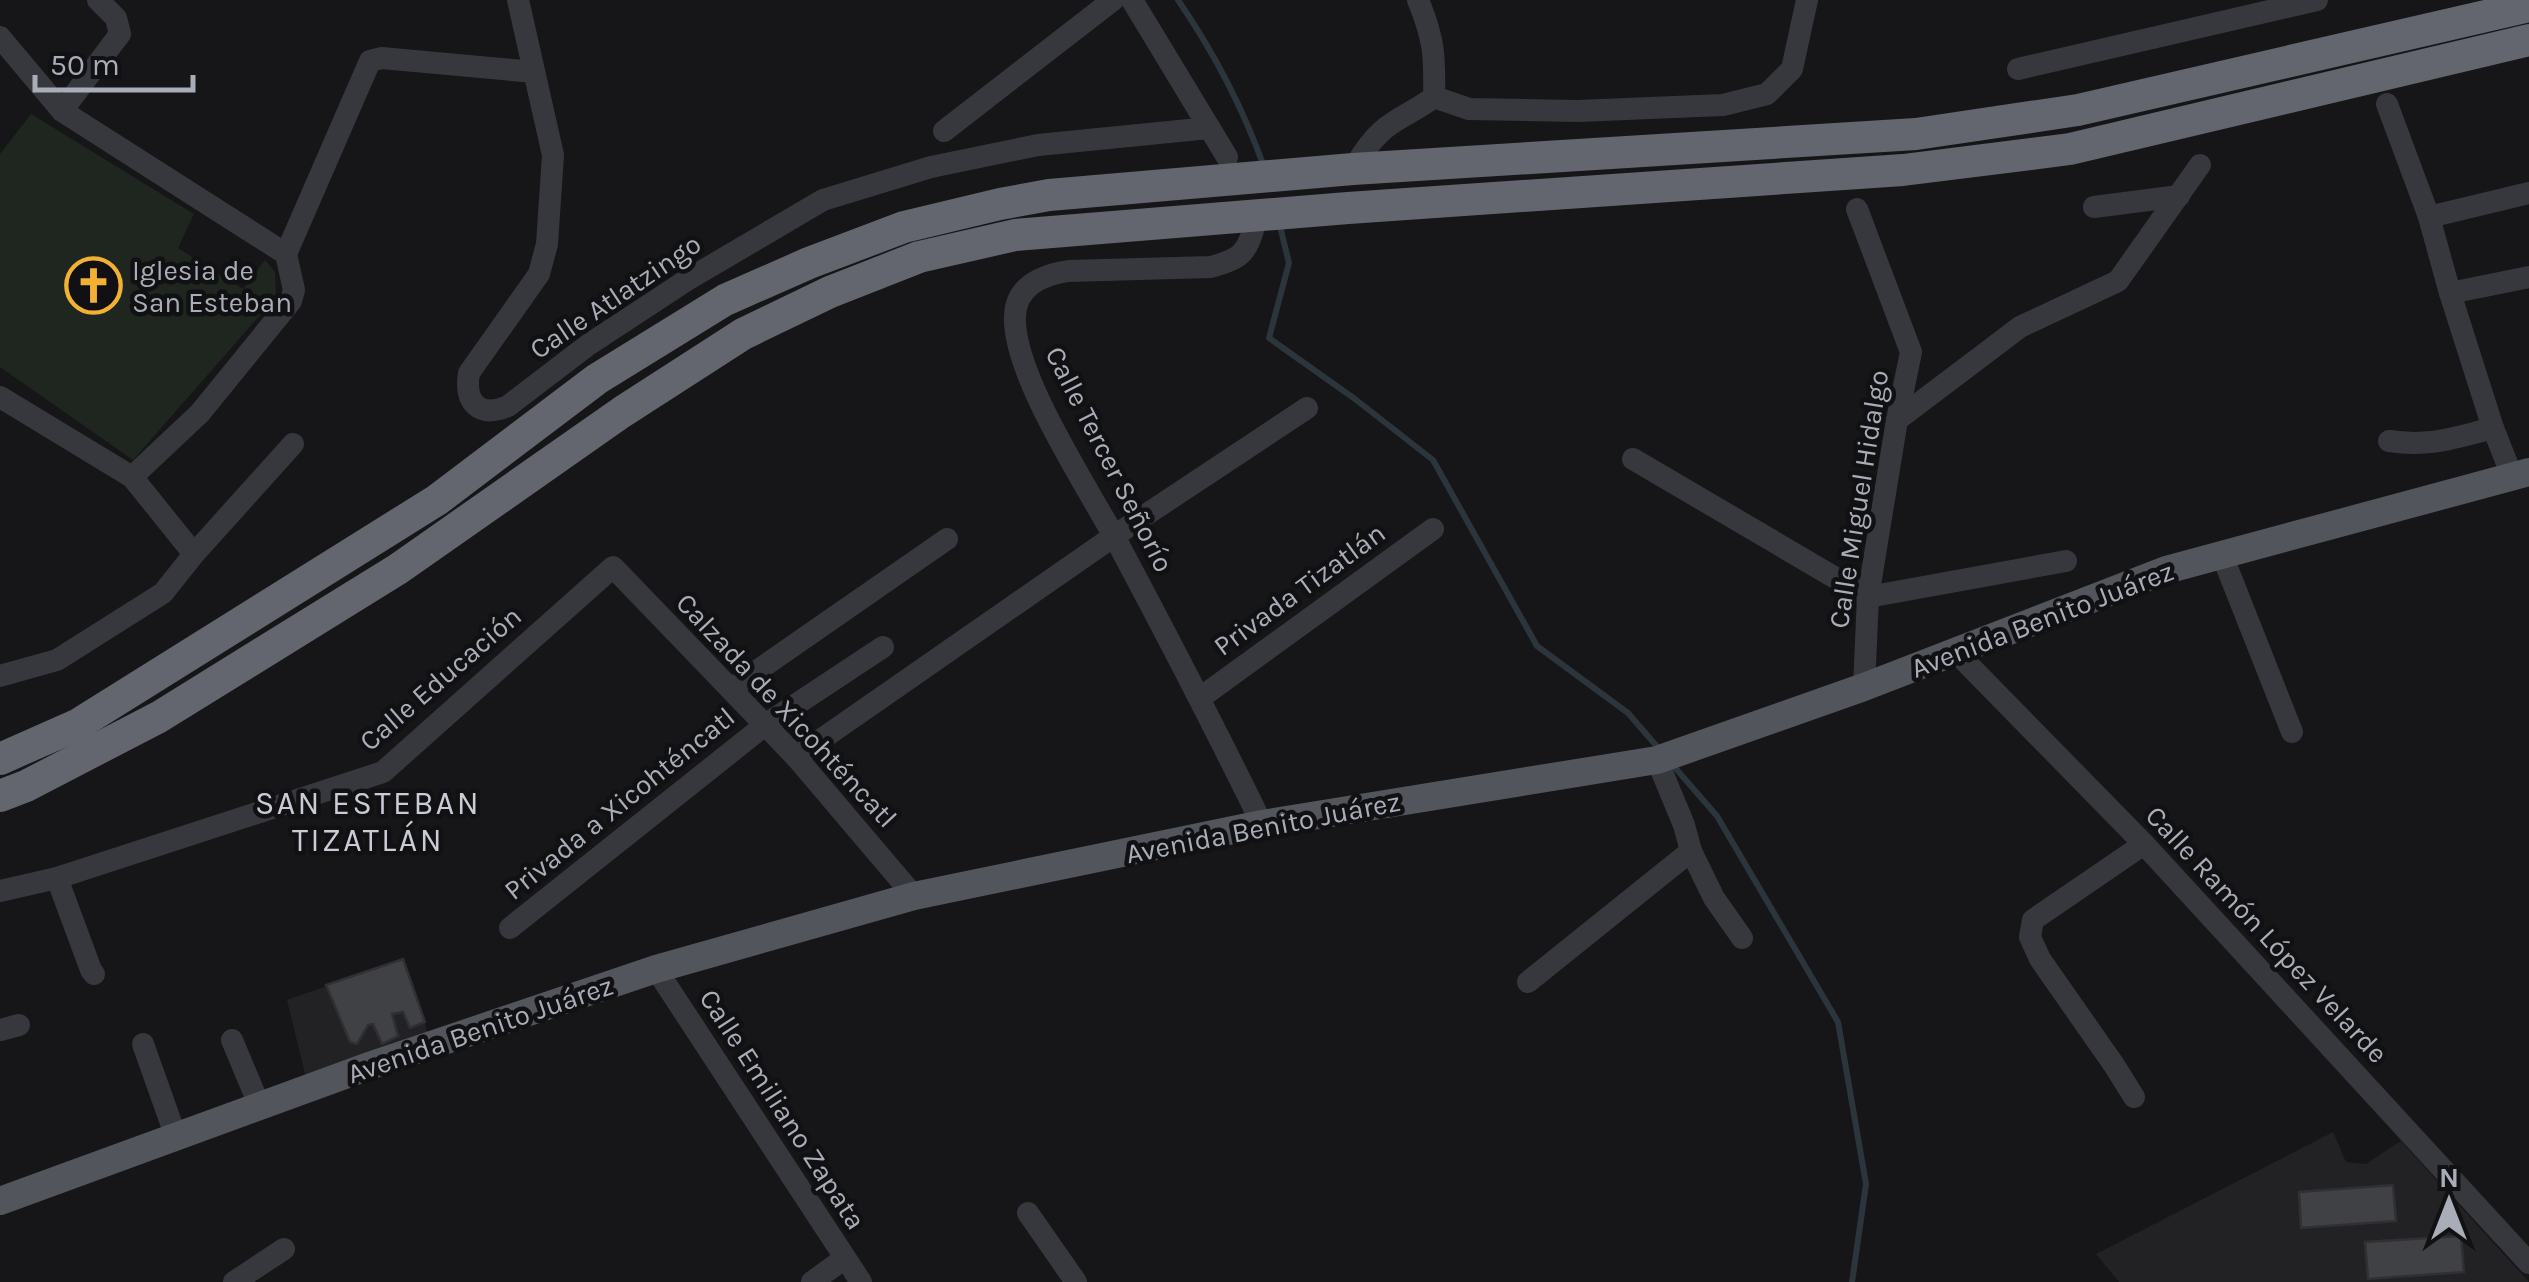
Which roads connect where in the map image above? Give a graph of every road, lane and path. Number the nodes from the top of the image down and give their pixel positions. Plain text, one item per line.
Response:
1 (98, 0) edge
2 (518, 0) edge
3 (1113, 0) edge
4 (1132, 0) edge
5 (1418, 0) edge
6 (1807, 0) edge
7 (2317, 0) edge
8 (2529, 6) edge
9 (0, 37) edge
10 (2529, 40) edge
11 (2018, 69) dead end
12 (534, 72) junction
13 (1434, 98) junction
14 (2386, 104) dead end
15 (62, 112) junction
16 (1209, 128) junction
17 (944, 132) dead end
18 (1227, 157) dead end
19 (2200, 165) dead end
20 (1353, 169) junction
21 (2529, 193) edge
22 (2179, 196) junction
23 (2094, 207) dead end
24 (1858, 209) dead end
25 (2429, 217) junction
26 (1253, 230) dead end
27 (286, 254) junction
28 (2529, 277) edge
29 (2450, 292) junction
30 (0, 397) edge
31 (1307, 408) dead end
32 (1897, 420) junction
33 (2493, 428) junction
34 (2389, 441) dead end
35 (293, 444) dead end
36 (1632, 459) dead end
37 (2520, 474) edge
38 (132, 477) junction
39 (1433, 529) dead end
40 (1114, 536) junction
41 (947, 539) dead end
42 (194, 554) junction
43 (2222, 555) junction
44 (2066, 562) dead end
45 (613, 567) joint
46 (1868, 597) junction
47 (883, 647) dead end
48 (1955, 651) junction
49 (0, 676) edge
50 (1864, 687) junction
51 (731, 689) junction
52 (1200, 698) junction
53 (765, 725) junction
54 (2292, 732) dead end
55 (796, 757) junction
56 (0, 759) edge
57 (1657, 760) junction
58 (0, 796) edge
59 (1262, 824) junction
60 (2144, 844) junction
61 (1690, 851) junction
62 (57, 878) junction
63 (0, 891) edge
64 (914, 896) junction
65 (510, 928) dead end
66 (1742, 938) dead end
67 (656, 969) junction
68 (94, 974) dead end
69 (1528, 982) dead end
70 (232, 1040) dead end
71 (143, 1044) dead end
72 (2134, 1097) dead end
73 (260, 1106) junction
74 (176, 1137) junction
75 (0, 1201) edge
76 (1028, 1213) dead end
77 (284, 1249) dead end
78 (845, 1258) junction
79 (2529, 1263) edge
80 (234, 1282) edge
81 (812, 1282) edge
82 (861, 1282) edge
83 (1076, 1282) edge

1 - 15 street
2 - 12 street, Calle Atlatzingo
3 - 17 street
4 - 16 street
5 - 13 street
6 - 13 street
7 - 11 street
8 - 20 highway
9 - 15 street
10 - 58 highway
12 - 16 street, Calle Atlatzingo
12 - 27 street
13 - 20 street
14 - 25 street
15 - 27 street
16 - 18 street
19 - 22 street
20 - 56 highway
21 - 25 street
22 - 23 street
22 - 32 street
24 - 32 street, Calle Miguel Hidalgo
25 - 29 street
26 - 40 street, Calle Tercer Señorío
27 - 38 street
28 - 29 street
29 - 33 street
30 - 38 street
31 - 40 street
32 - 46 street, Calle Miguel Hidalgo
33 - 34 street
33 - 37 street
35 - 42 street
36 - 46 street
37 - 43 main road, Avenida Benito Juárez
38 - 42 street
39 - 52 street, Privada Tizatlán
40 - 52 street, Calle Tercer Señorío
40 - 55 street
41 - 51 street
42 - 49 street
43 - 48 main road, Avenida Benito Juárez
43 - 54 street
44 - 46 street
45 - 51 street, Calzada de Xicohténcatl
45 - 62 street, Calle Educación
46 - 50 street, Calle Miguel Hidalgo
47 - 53 street, Privada a Xicohténcatl
48 - 50 main road, Avenida Benito Juárez
48 - 60 street, Calle Ramón López Velarde
50 - 57 main road, Avenida Benito Juárez
51 - 53 street, Calzada de Xicohténcatl
52 - 59 street, Calle Tercer Señorío
53 - 55 street, Calzada de Xicohténcatl
53 - 65 street, Privada a Xicohténcatl
55 - 64 street, Calzada de Xicohténcatl
57 - 59 main road, Avenida Benito Juárez
57 - 61 street
59 - 64 main road, Avenida Benito Juárez
60 - 72 street
60 - 79 street, Calle Ramón López Velarde
61 - 66 street
61 - 69 street
62 - 63 street, Calle Educación
62 - 68 street
64 - 67 main road, Avenida Benito Juárez
67 - 73 main road, Avenida Benito Juárez
67 - 78 street, Calle Emiliano Zapata
70 - 73 street
71 - 74 street
73 - 74 main road, Avenida Benito Juárez
74 - 75 main road, Avenida Benito Juárez
76 - 83 street
77 - 80 street
78 - 81 street
78 - 82 street, Calle Emiliano Zapata

